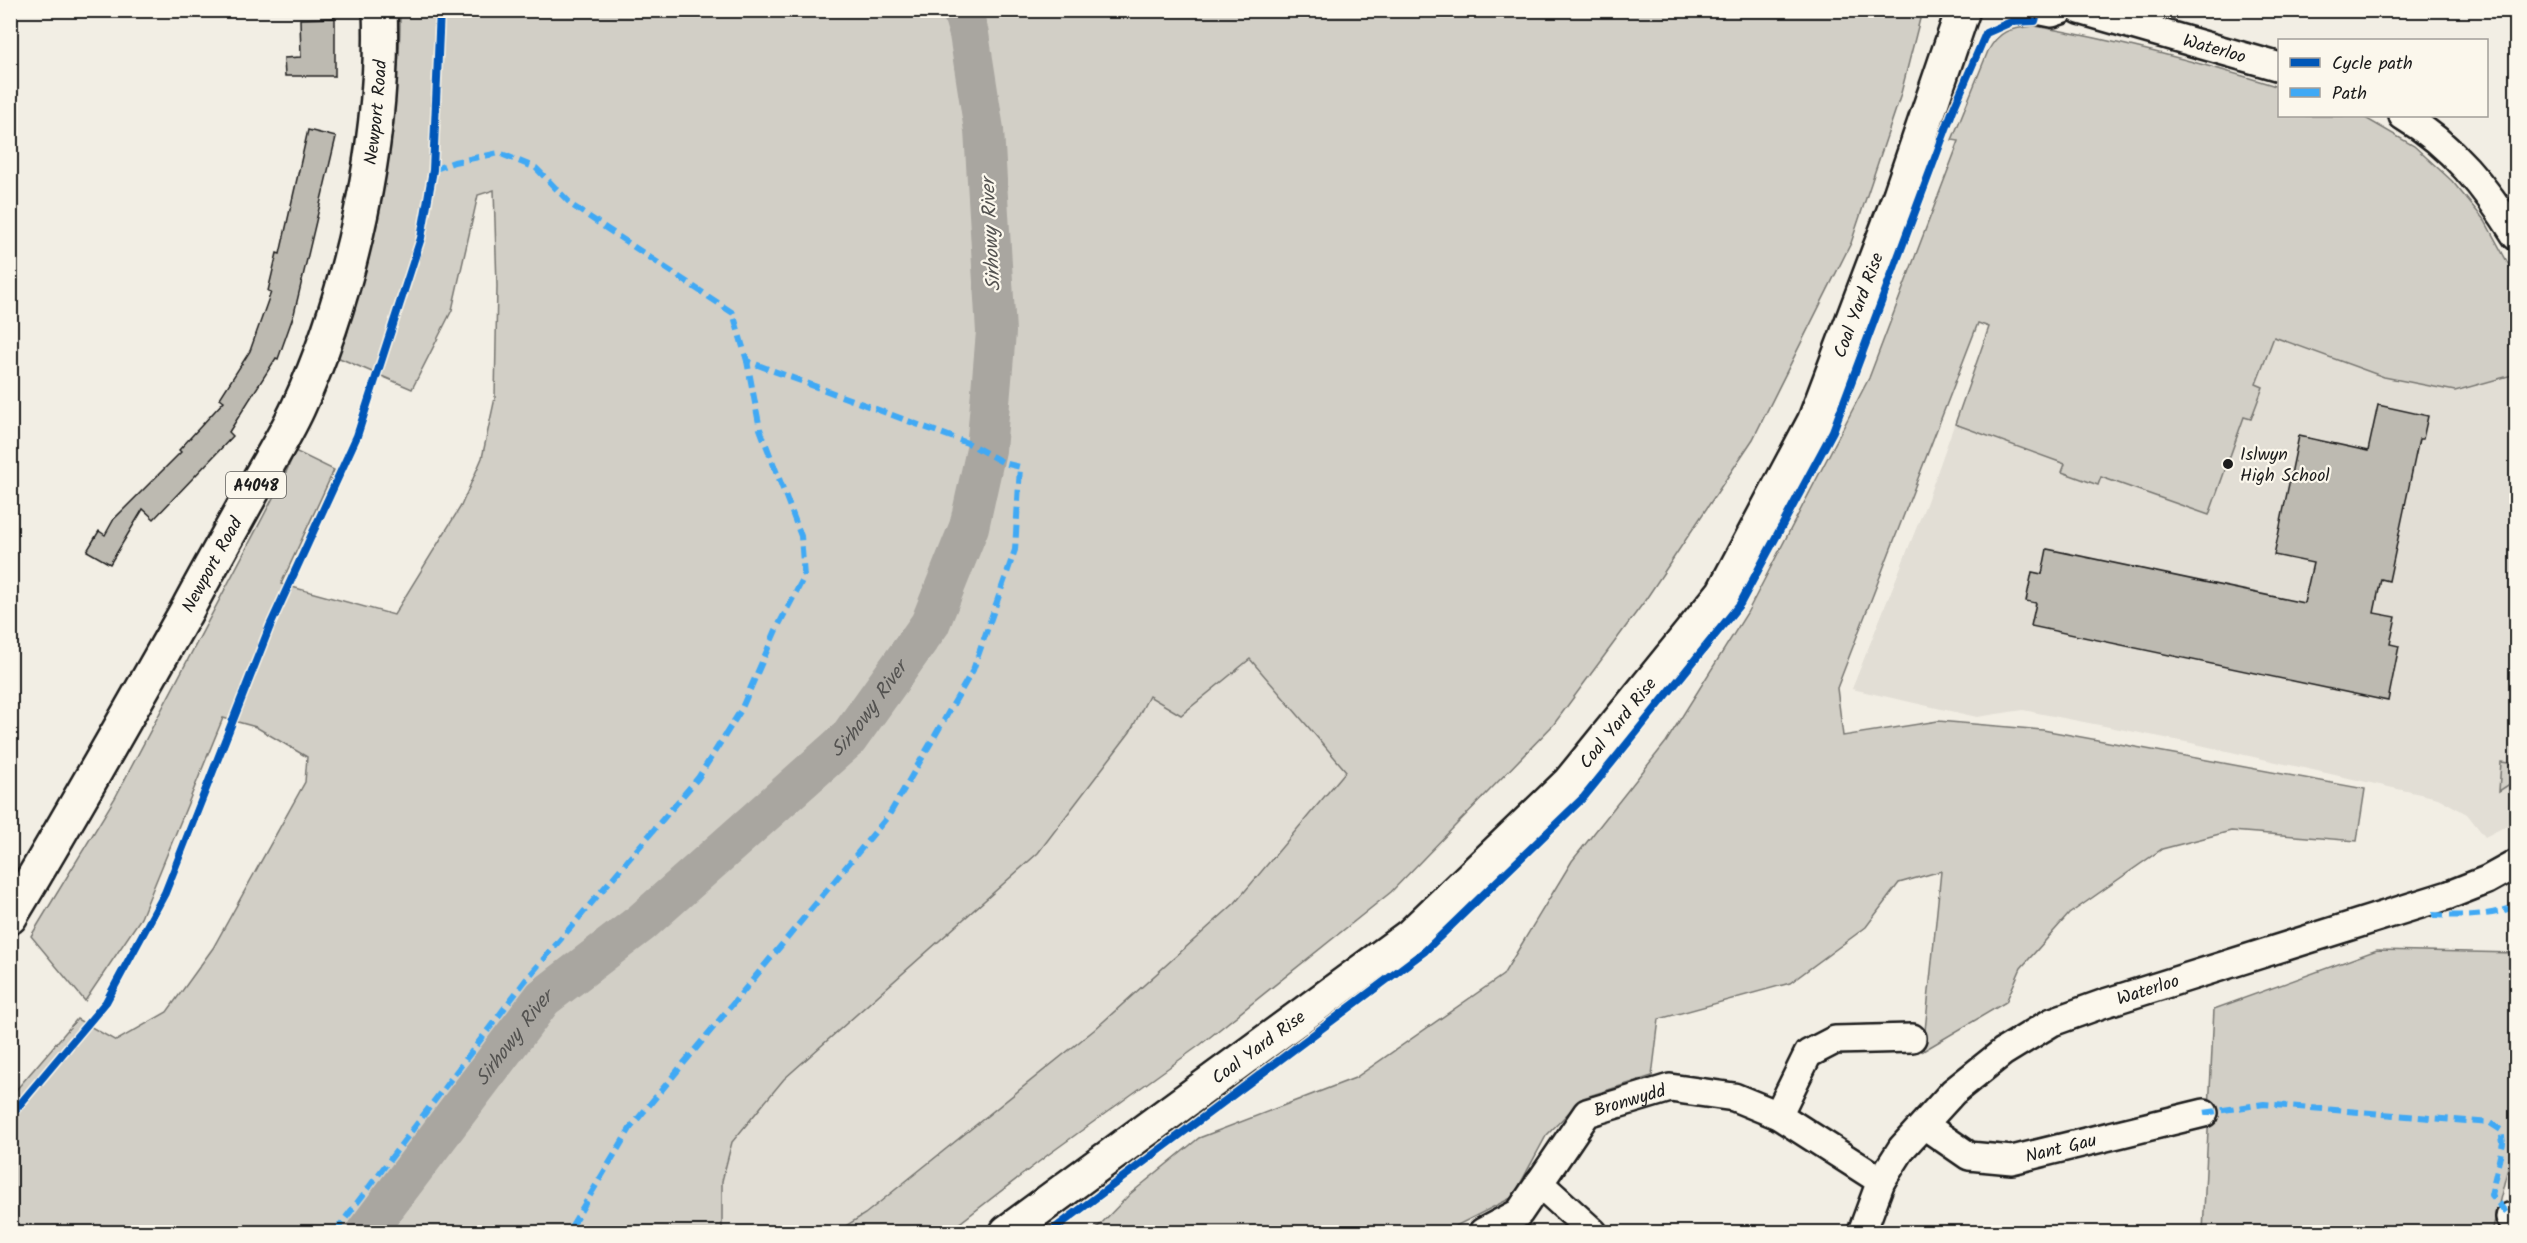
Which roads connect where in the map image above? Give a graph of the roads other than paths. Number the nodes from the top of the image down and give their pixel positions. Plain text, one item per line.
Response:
1 (380, 10) edge
2 (1963, 10) edge
3 (2037, 10) edge
4 (2061, 10) edge
5 (2080, 10) edge
6 (2278, 66) edge
7 (2404, 117) edge
8 (2517, 236) edge
9 (2517, 864) edge
10 (10, 917) edge
11 (1912, 1038) dead end
12 (2204, 1113) dead end
13 (1778, 1114) junction
14 (1924, 1125) junction
15 (1881, 1181) junction
16 (1539, 1183) junction
17 (1007, 1233) edge
18 (1483, 1233) edge
19 (1593, 1233) edge
20 (1862, 1233) edge

1 - 10 main road, Newport Road / A4048
2 - 17 main road, Coal Yard Rise
3 - 4 street
5 - 6 street, Waterloo
7 - 8 street
9 - 14 street, Waterloo
11 - 13 street
12 - 14 street, Nant Gau
13 - 15 street, Bronwydd
13 - 16 street, Bronwydd
14 - 15 street, Waterloo
15 - 20 street, Waterloo
16 - 18 street, Bronwydd
16 - 19 street

